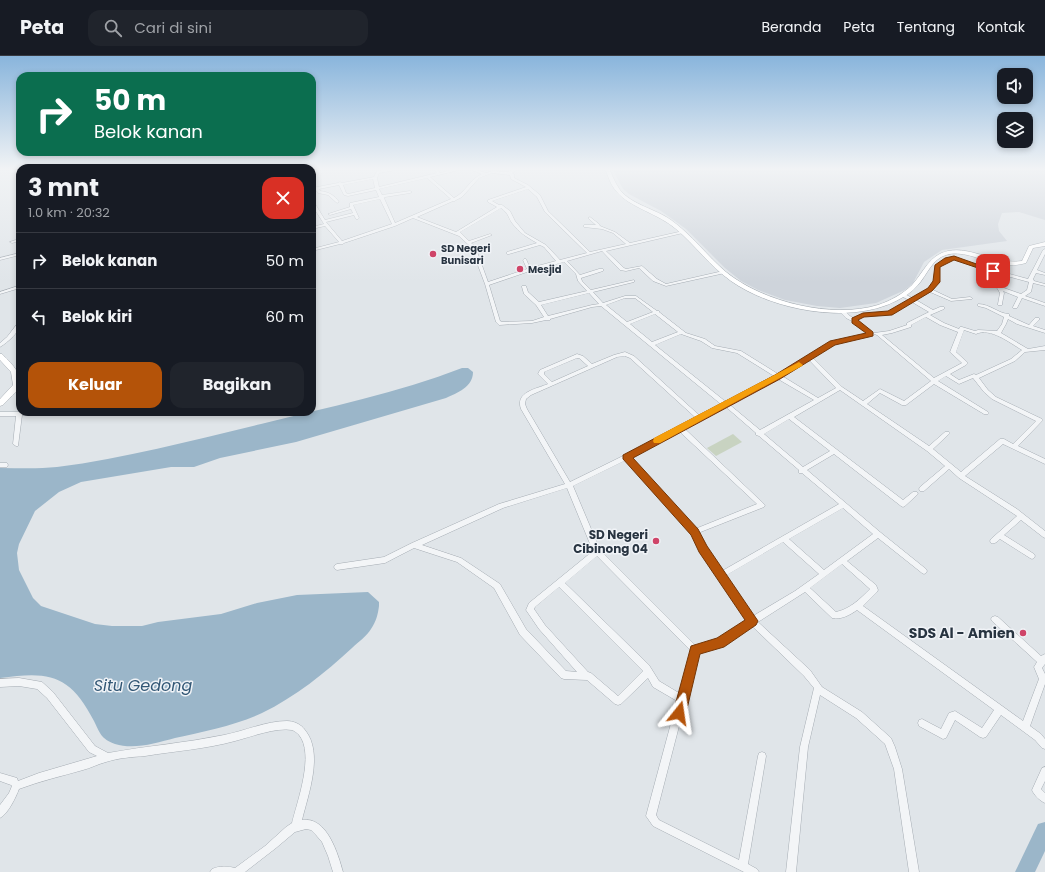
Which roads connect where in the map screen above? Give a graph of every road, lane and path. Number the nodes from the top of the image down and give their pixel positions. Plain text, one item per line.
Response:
1 (386, 206) edge
2 (440, 206) edge
3 (498, 206) joint
4 (544, 206) edge
5 (644, 206) edge
6 (316, 208) edge
7 (351, 208) joint
8 (330, 214) dead end
9 (354, 214) junction
10 (414, 217) junction
11 (357, 218) dead end
12 (590, 218) dead end
13 (325, 223) junction
14 (394, 225) junction
15 (598, 225) junction
16 (316, 226) edge
17 (585, 226) dead end
18 (682, 232) junction
19 (460, 235) junction
20 (490, 235) dead end
21 (574, 238) junction
22 (566, 240) dead end
23 (16, 241) edge
24 (12, 242) dead end
25 (469, 242) junction
26 (342, 243) junction
27 (541, 243) junction
28 (630, 244) junction
29 (1045, 244) edge
30 (316, 249) edge
31 (603, 250) junction
32 (1045, 250) edge
33 (508, 253) dead end
34 (590, 254) junction
35 (16, 255) edge
36 (0, 259) edge
37 (525, 260) dead end
38 (562, 261) junction
39 (529, 270) junction
40 (601, 270) dead end
41 (989, 270) junction
42 (1035, 271) junction
43 (723, 272) junction
44 (1045, 274) edge
45 (579, 277) junction
46 (1031, 280) junction
47 (632, 281) dead end
48 (487, 284) junction
49 (1045, 285) edge
50 (524, 287) dead end
51 (16, 288) edge
52 (1000, 288) junction
53 (930, 290) junction
54 (0, 292) edge
55 (590, 292) junction
56 (903, 295) junction
57 (1021, 296) junction
58 (970, 298) dead end
59 (912, 300) junction
60 (538, 304) junction
61 (1000, 304) dead end
62 (604, 305) junction
63 (980, 305) dead end
64 (1045, 305) edge
65 (1015, 307) dead end
66 (942, 308) dead end
67 (657, 312) junction
68 (843, 312) junction
69 (933, 312) junction
70 (926, 315) junction
71 (1006, 315) junction
72 (548, 319) junction
73 (1038, 319) dead end
74 (854, 320) junction
75 (627, 324) junction
76 (1030, 326) junction
77 (16, 329) edge
78 (961, 331) junction
79 (681, 332) junction
80 (1045, 332) edge
81 (998, 333) junction
82 (871, 334) junction
83 (878, 334) junction
84 (653, 344) junction
85 (0, 345) edge
86 (1045, 348) edge
87 (1026, 350) junction
88 (0, 356) edge
89 (810, 358) junction
90 (592, 367) junction
91 (946, 374) junction
92 (778, 377) junction
93 (977, 377) junction
94 (934, 381) junction
95 (551, 384) junction
96 (840, 388) junction
97 (817, 400) junction
98 (0, 403) edge
99 (864, 403) junction
100 (725, 404) junction
101 (986, 413) dead end
102 (0, 414) edge
103 (16, 414) edge
104 (19, 416) edge
105 (789, 416) junction
106 (700, 418) junction
107 (680, 428) junction
108 (947, 433) dead end
109 (758, 434) junction
110 (16, 444) dead end
111 (1014, 447) junction
112 (929, 449) junction
113 (834, 451) junction
114 (626, 457) junction
115 (1045, 462) edge
116 (948, 466) junction
117 (801, 471) junction
118 (960, 476) junction
119 (569, 485) junction
120 (922, 489) dead end
121 (915, 494) dead end
122 (843, 505) junction
123 (1021, 516) junction
124 (694, 532) junction
125 (878, 534) junction
126 (1045, 534) edge
127 (999, 535) junction
128 (784, 539) junction
129 (993, 541) dead end
130 (414, 545) junction
131 (597, 552) junction
132 (1032, 556) dead end
133 (843, 560) junction
134 (337, 567) dead end
135 (924, 571) dead end
136 (824, 574) junction
137 (720, 575) junction
138 (560, 582) junction
139 (806, 588) junction
140 (857, 606) junction
141 (996, 619) dead end
142 (752, 621) junction
143 (695, 650) junction
144 (1044, 660) edge
145 (648, 672) junction
146 (586, 675) junction
147 (0, 683) edge
148 (818, 689) junction
149 (683, 700) junction
150 (1000, 708) junction
151 (922, 723) dead end
152 (1025, 728) junction
153 (1045, 745) edge
154 (762, 756) dead end
155 (107, 757) junction
156 (1045, 771) edge
157 (0, 777) edge
158 (16, 786) junction
159 (1044, 798) edge
160 (0, 812) edge
161 (296, 826) junction
162 (743, 866) junction
163 (215, 872) edge
164 (233, 872) edge
165 (236, 872) edge
166 (338, 872) edge
167 (754, 872) edge
168 (791, 872) edge
169 (914, 872) edge

1 - 14 street
2 - 10 street
3 - 19 street
3 - 27 street
4 - 21 street
5 - 18 street
6 - 13 street
7 - 8 street
7 - 9 street
9 - 11 street
9 - 13 street
10 - 14 street
10 - 19 street
12 - 15 street
13 - 16 street
13 - 26 street
14 - 26 street
15 - 17 street
15 - 28 street
18 - 28 street
18 - 43 street
19 - 25 street
20 - 25 street
21 - 22 street
21 - 34 street
23 - 24 street
25 - 48 street
26 - 30 street
27 - 33 street
27 - 38 street
28 - 31 street
29 - 56 street
31 - 34 street
31 - 43 street
32 - 42 street
34 - 38 street
35 - 36 street
37 - 39 street
38 - 39 street
38 - 45 street
39 - 48 street
40 - 45 street
41 - 46 street
41 - 52 street
41 - 53 street
42 - 44 street
42 - 46 street
43 - 68 street
45 - 55 street
46 - 49 street
46 - 57 street
47 - 55 street
48 - 72 street
50 - 60 street
51 - 54 street
52 - 57 street
52 - 61 street
53 - 58 street
53 - 59 street
55 - 60 street
55 - 62 street
56 - 59 street
56 - 68 street
57 - 64 street
57 - 65 street
59 - 69 street
59 - 74 street
60 - 72 street
62 - 67 street
62 - 72 street
62 - 75 street
63 - 71 street
66 - 69 street
67 - 75 street
67 - 79 street
68 - 74 street
69 - 70 street
70 - 78 street
70 - 83 street
71 - 76 street
71 - 81 street
73 - 76 street
74 - 82 street
75 - 84 street
76 - 80 street
77 - 85 street
78 - 81 street
78 - 91 street
79 - 84 street
79 - 92 street
81 - 87 street
82 - 83 street
82 - 89 street
83 - 94 street
84 - 100 street
86 - 87 street
87 - 93 street
88 - 98 street
89 - 92 street
89 - 96 street
90 - 95 street
90 - 95 street
90 - 106 street
91 - 93 street
91 - 94 street
92 - 97 street
92 - 100 street
93 - 111 street
94 - 99 street
94 - 101 street
95 - 119 street
96 - 97 street
96 - 99 street
97 - 105 street
99 - 112 street
100 - 106 street
100 - 109 street
102 - 103 street
104 - 110 street
105 - 109 street
105 - 113 street
106 - 107 street
107 - 114 street
107 - 124 street
108 - 112 street
109 - 117 street
111 - 115 street
111 - 118 street
112 - 116 street
113 - 117 street
113 - 121 street
114 - 119 street
114 - 124 street
116 - 118 street
116 - 120 street
117 - 122 street
118 - 123 street
119 - 130 street
119 - 131 street
122 - 125 street
122 - 128 street
123 - 126 street
123 - 127 street
124 - 137 street
125 - 133 street
125 - 135 street
127 - 129 street
127 - 132 street
128 - 136 street
128 - 137 street
130 - 134 street
130 - 146 street
131 - 138 street
131 - 143 street
133 - 136 street
133 - 140 street
136 - 139 street
137 - 142 street
138 - 145 street
138 - 146 street
139 - 140 street
139 - 142 street
140 - 150 street
141 - 144 street
142 - 143 street
142 - 148 street
143 - 149 street
144 - 152 street
145 - 146 street
145 - 149 street
147 - 155 street
148 - 168 street
148 - 169 street
149 - 162 street
150 - 151 street
150 - 152 street
152 - 153 street
154 - 162 street
155 - 158 street
155 - 161 street
156 - 159 street
157 - 158 street
158 - 160 street
161 - 165 street
161 - 166 street
162 - 167 street
163 - 164 street

